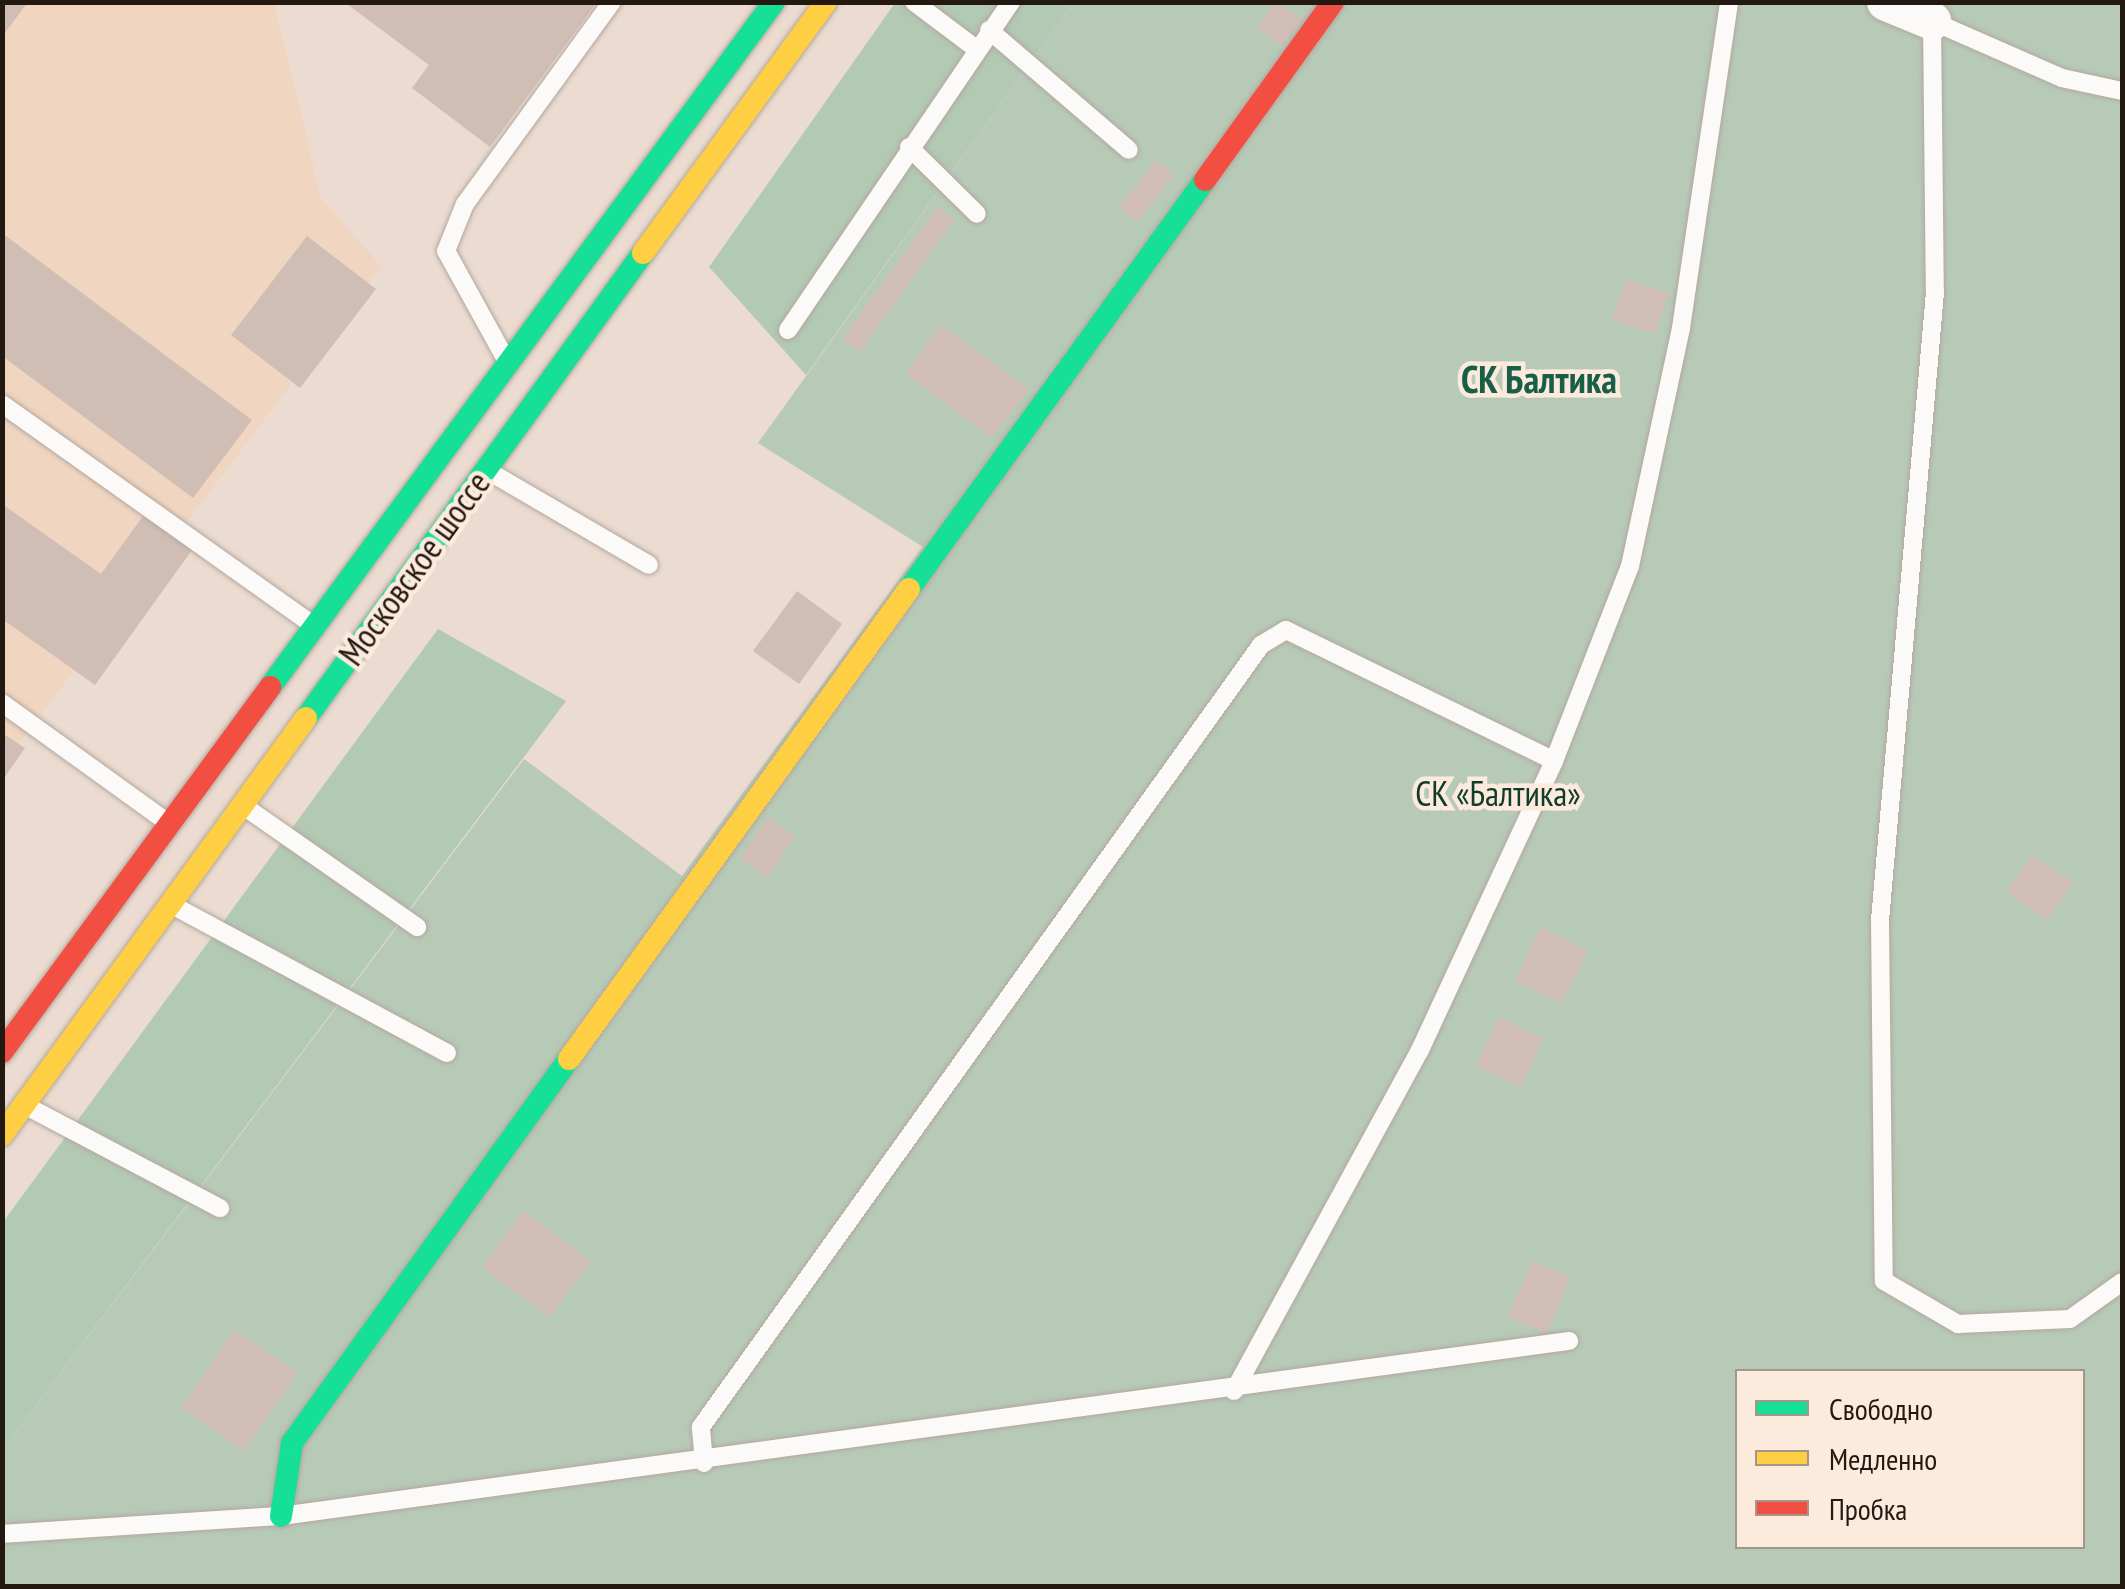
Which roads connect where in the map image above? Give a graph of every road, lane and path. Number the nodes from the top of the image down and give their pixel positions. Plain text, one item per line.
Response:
1 (612, 2) edge
2 (774, 2) edge
3 (826, 2) edge
4 (914, 2) edge
5 (1010, 2) edge
6 (1333, 2) edge
7 (1729, 2) edge
8 (1886, 2) edge
9 (1932, 21) junction
10 (989, 30) junction
11 (975, 48) junction
12 (2122, 91) edge
13 (909, 147) junction
14 (1129, 150) dead end
15 (977, 214) dead end
16 (788, 330) dead end
17 (508, 364) junction
18 (2, 404) edge
19 (485, 470) junction
20 (649, 566) dead end
21 (315, 627) junction
22 (2, 703) edge
23 (1554, 761) junction
24 (242, 806) junction
25 (170, 824) junction
26 (170, 904) junction
27 (417, 926) dead end
28 (2, 1052) edge
29 (447, 1053) dead end
30 (24, 1105) junction
31 (2, 1135) edge
32 (220, 1208) dead end
33 (2122, 1282) edge
34 (1569, 1342) dead end
35 (1234, 1391) junction
36 (704, 1463) junction
37 (281, 1516) junction
38 (2, 1534) edge

1 - 17 lane
2 - 17 main road, Московское шоссе
3 - 19 main road, Московское шоссе
4 - 11 lane
5 - 10 lane
6 - 37 main road
7 - 23 lane
8 - 9 street
9 - 12 lane
9 - 33 lane
10 - 11 lane
10 - 14 lane
11 - 13 lane
13 - 15 lane
13 - 16 lane
17 - 21 main road, Московское шоссе
18 - 21 lane
19 - 20 lane
19 - 24 main road, Московское шоссе
21 - 25 main road, Московское шоссе
22 - 25 lane
23 - 35 lane
23 - 36 lane
24 - 26 main road, Московское шоссе
24 - 27 lane
25 - 28 main road, Московское шоссе
26 - 29 lane
26 - 30 main road, Московское шоссе
30 - 31 main road, Московское шоссе
30 - 32 lane
34 - 35 lane
35 - 36 lane
36 - 37 lane
37 - 38 lane

